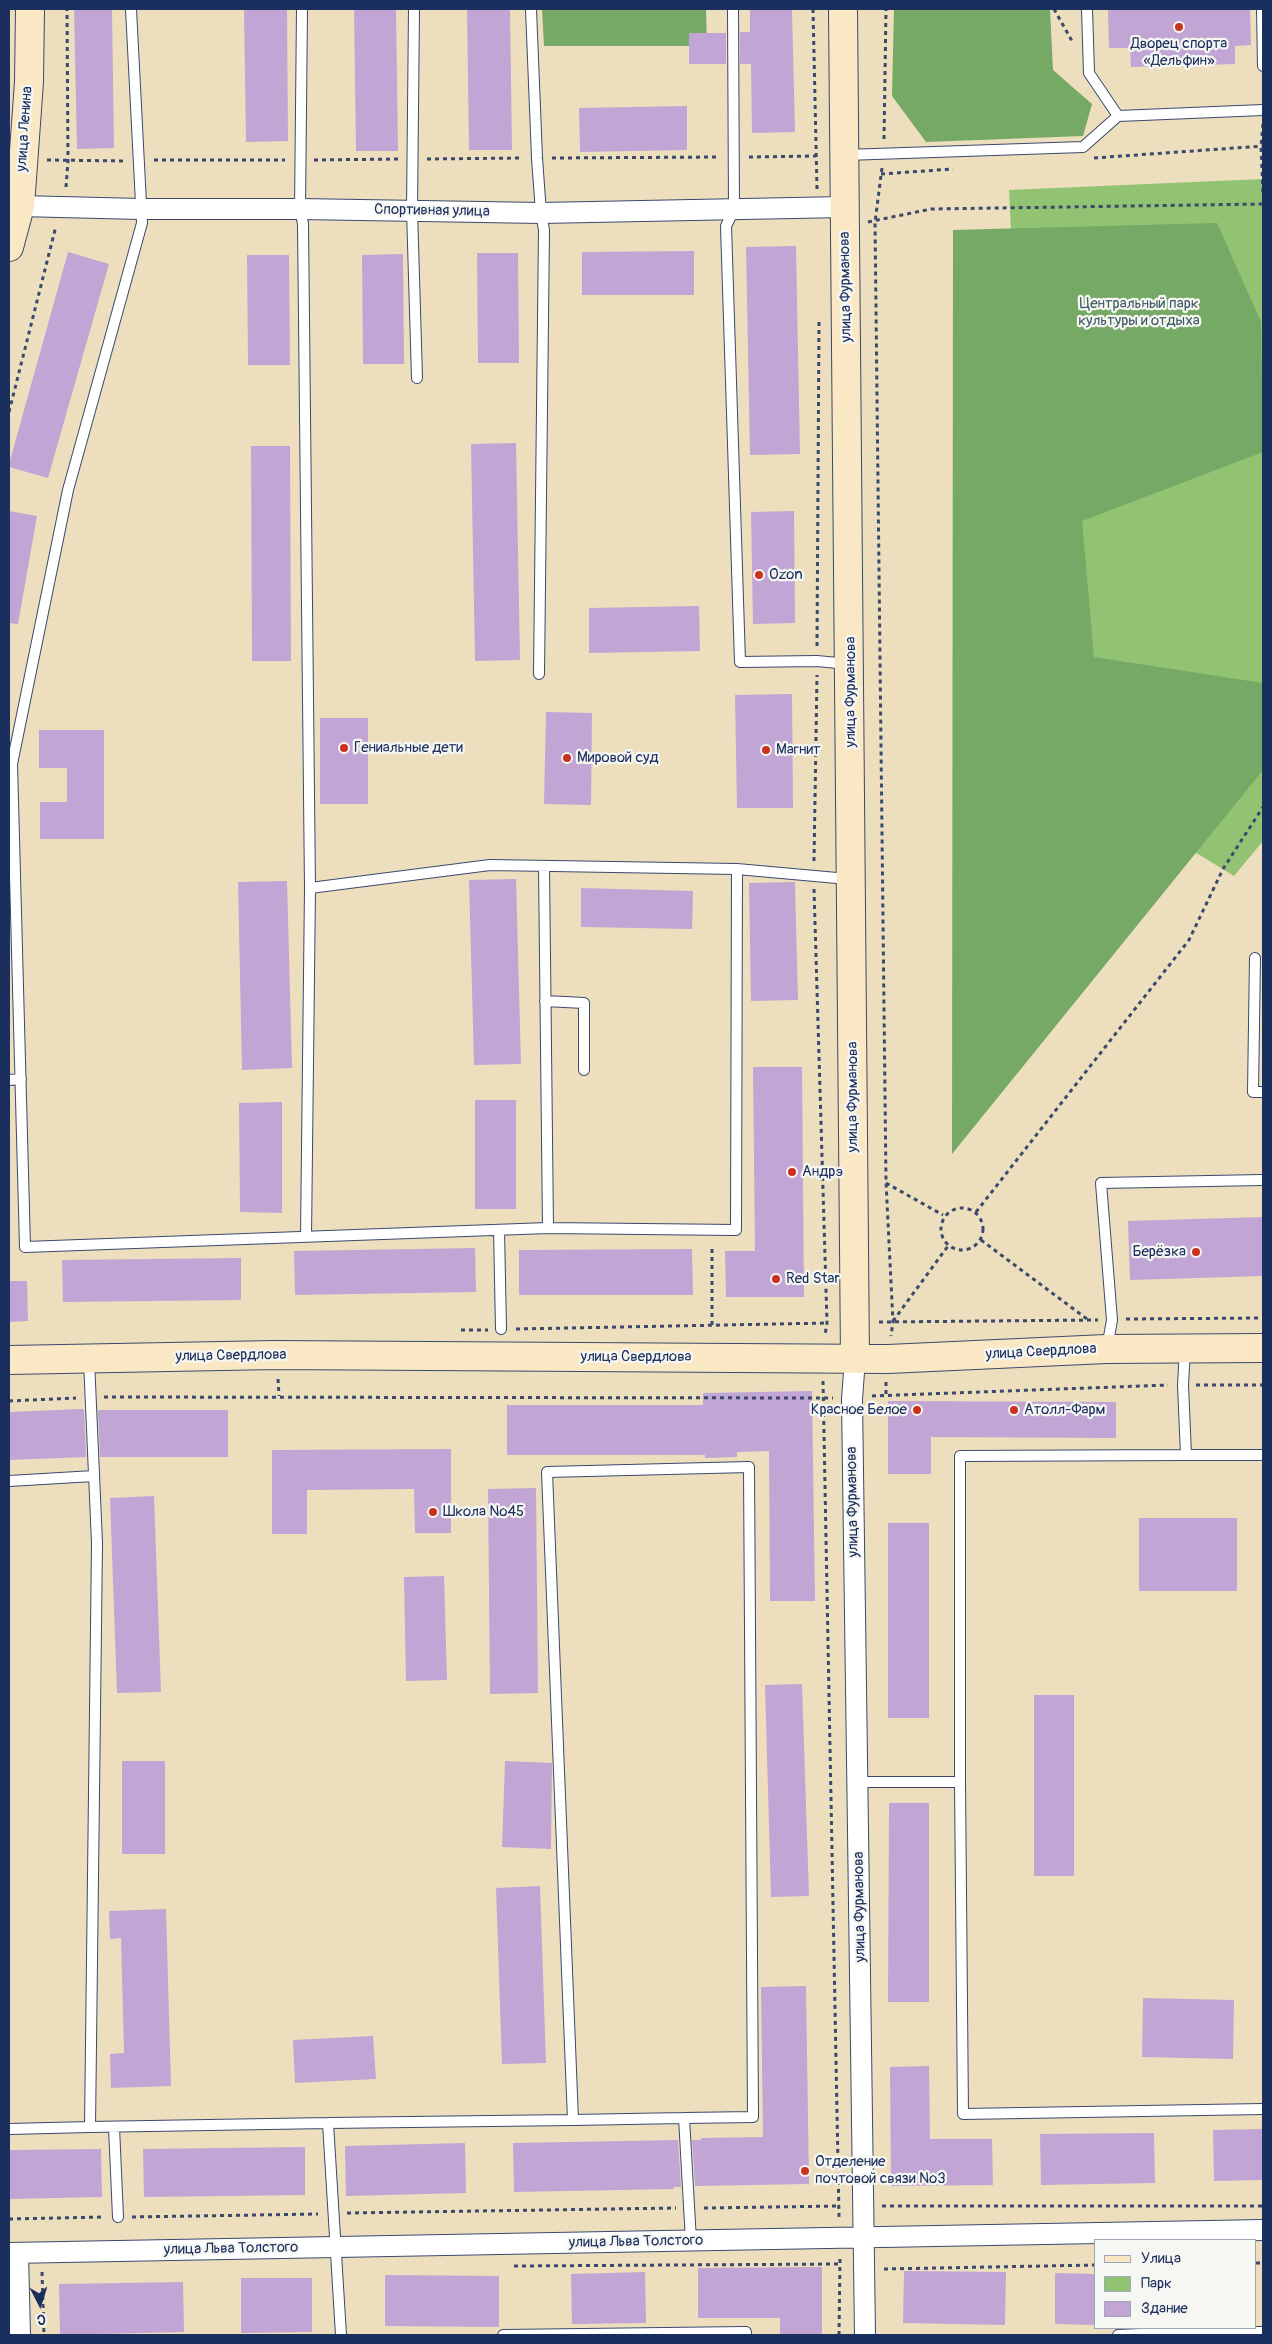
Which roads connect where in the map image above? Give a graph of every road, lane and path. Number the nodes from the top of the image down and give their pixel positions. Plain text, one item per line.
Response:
1 (30, 9) edge
2 (67, 9) edge
3 (131, 9) edge
4 (302, 9) edge
5 (414, 9) edge
6 (532, 9) edge
7 (733, 9) edge
8 (814, 9) edge
9 (843, 9) edge
10 (886, 9) edge
11 (1088, 9) edge
12 (1262, 9) edge
13 (1263, 66) edge
14 (1263, 110) edge
15 (1118, 116) junction
16 (1263, 120) edge
17 (884, 154) junction
18 (844, 155) junction
19 (1263, 193) edge
20 (20, 206) junction
21 (817, 206) junction
22 (64, 207) junction
23 (844, 207) junction
24 (300, 208) junction
25 (141, 209) junction
26 (412, 210) junction
27 (734, 210) junction
28 (541, 213) junction
29 (9, 247) edge
30 (820, 312) dead end
31 (417, 378) dead end
32 (9, 412) edge
33 (817, 661) junction
34 (850, 664) junction
35 (539, 674) dead end
36 (1263, 807) edge
37 (544, 866) junction
38 (737, 869) junction
39 (813, 877) junction
40 (852, 880) junction
41 (310, 888) junction
42 (1255, 958) dead end
43 (545, 1001) junction
44 (584, 1070) dead end
45 (21, 1079) junction
46 (9, 1080) edge
47 (1263, 1092) edge
48 (1263, 1180) edge
49 (886, 1182) junction
50 (976, 1212) junction
51 (943, 1215) junction
52 (548, 1228) junction
53 (712, 1229) junction
54 (499, 1230) junction
55 (306, 1237) junction
56 (981, 1240) junction
57 (948, 1246) junction
58 (1263, 1318) edge
59 (1088, 1320) junction
60 (1112, 1320) junction
61 (892, 1322) junction
62 (828, 1323) dead end
63 (712, 1325) dead end
64 (501, 1330) dead end
65 (1185, 1348) junction
66 (1263, 1348) edge
67 (1106, 1349) junction
68 (89, 1359) junction
69 (855, 1359) junction
70 (9, 1360) edge
71 (1183, 1385) junction
72 (1263, 1385) edge
73 (886, 1394) dead end
74 (91, 1397) junction
75 (9, 1401) edge
76 (1186, 1455) junction
77 (1263, 1455) edge
78 (94, 1476) junction
79 (9, 1481) edge
80 (858, 1782) junction
81 (960, 1782) junction
82 (1263, 2109) edge
83 (684, 2118) junction
84 (572, 2120) junction
85 (328, 2123) junction
86 (90, 2127) junction
87 (114, 2127) junction
88 (9, 2129) edge
89 (838, 2206) junction
90 (864, 2206) junction
91 (1263, 2206) edge
92 (689, 2208) junction
93 (333, 2214) junction
94 (118, 2217) junction
95 (9, 2219) edge
96 (1263, 2230) edge
97 (1190, 2236) edge
98 (864, 2237) junction
99 (840, 2238) junction
100 (691, 2241) junction
101 (335, 2247) junction
102 (13, 2253) edge
103 (840, 2264) junction
104 (1094, 2265) edge
105 (866, 2269) junction
106 (42, 2272) dead end
107 (1187, 2332) edge
108 (1263, 2332) edge
109 (20, 2335) edge
110 (44, 2335) edge
111 (341, 2335) edge
112 (503, 2335) edge
113 (746, 2335) edge
114 (839, 2335) edge
115 (865, 2335) edge
116 (1118, 2335) edge

1 - 20 main road, улица Ленина
2 - 22 path
3 - 25 lane
4 - 24 lane
5 - 26 lane
6 - 28 lane
7 - 27 lane
8 - 21 path
9 - 18 main road, улица Фурманова
10 - 17 path
11 - 15 lane
12 - 13 lane
14 - 15 lane
15 - 17 lane
16 - 19 path
17 - 18 lane
17 - 49 path
18 - 23 main road, улица Фурманова
20 - 22 street, Спортивная улица
20 - 29 main road, улица Ленина
21 - 23 street, Спортивная улица
21 - 27 street, Спортивная улица
22 - 25 street, Спортивная улица
22 - 32 path
23 - 34 main road, улица Фурманова
24 - 25 street, Спортивная улица
24 - 26 street, Спортивная улица
24 - 41 lane
25 - 45 lane
26 - 28 street, Спортивная улица
26 - 31 lane
27 - 28 street, Спортивная улица
27 - 33 lane
28 - 35 lane
30 - 33 path
33 - 34 lane
33 - 39 path
34 - 40 main road, улица Фурманова
36 - 50 path
37 - 38 lane
37 - 41 lane
37 - 43 lane
38 - 39 lane
38 - 53 lane
39 - 40 lane
39 - 62 path
40 - 69 main road, улица Фурманова
41 - 55 lane
42 - 47 lane
43 - 44 lane
43 - 52 lane
45 - 46 lane
45 - 55 lane
48 - 60 lane
49 - 51 path
49 - 61 path
50 - 51 path
50 - 56 path
51 - 57 path
52 - 53 lane
52 - 54 lane
53 - 63 path
54 - 55 lane
54 - 64 lane
56 - 57 path
56 - 59 path
57 - 61 path
58 - 60 path
59 - 60 path
59 - 61 path
60 - 67 lane
65 - 66 main road, улица Свердлова
65 - 67 main road, улица Свердлова
65 - 71 lane
67 - 69 main road, улица Свердлова
68 - 69 main road, улица Свердлова
68 - 70 main road, улица Свердлова
68 - 74 lane
69 - 80 street, улица Фурманова
71 - 72 path
71 - 73 path
71 - 76 lane
74 - 75 path
74 - 78 lane
74 - 89 path
76 - 77 lane
76 - 81 lane
78 - 79 lane
78 - 86 lane
80 - 81 lane
80 - 90 street, улица Фурманова
81 - 82 lane
83 - 84 lane
83 - 84 lane
83 - 92 lane
84 - 85 lane
85 - 87 lane
85 - 93 lane
86 - 87 lane
86 - 88 lane
87 - 94 lane
89 - 90 path
89 - 92 path
89 - 99 path
90 - 91 path
90 - 98 street, улица Фурманова
92 - 93 path
92 - 100 lane
93 - 94 path
93 - 101 lane
94 - 95 path
96 - 97 street, улица Льва Толстого
97 - 98 street, улица Льва Толстого
98 - 99 street, улица Льва Толстого
98 - 105 street, улица Фурманова
99 - 100 street, улица Льва Толстого
99 - 103 path
100 - 101 street, улица Льва Толстого
101 - 102 street, улица Льва Толстого
101 - 111 lane
102 - 109 street
103 - 105 path
103 - 114 path
104 - 105 path
105 - 115 street, улица Фурманова
106 - 110 path
107 - 108 lane
107 - 116 lane
112 - 113 lane

